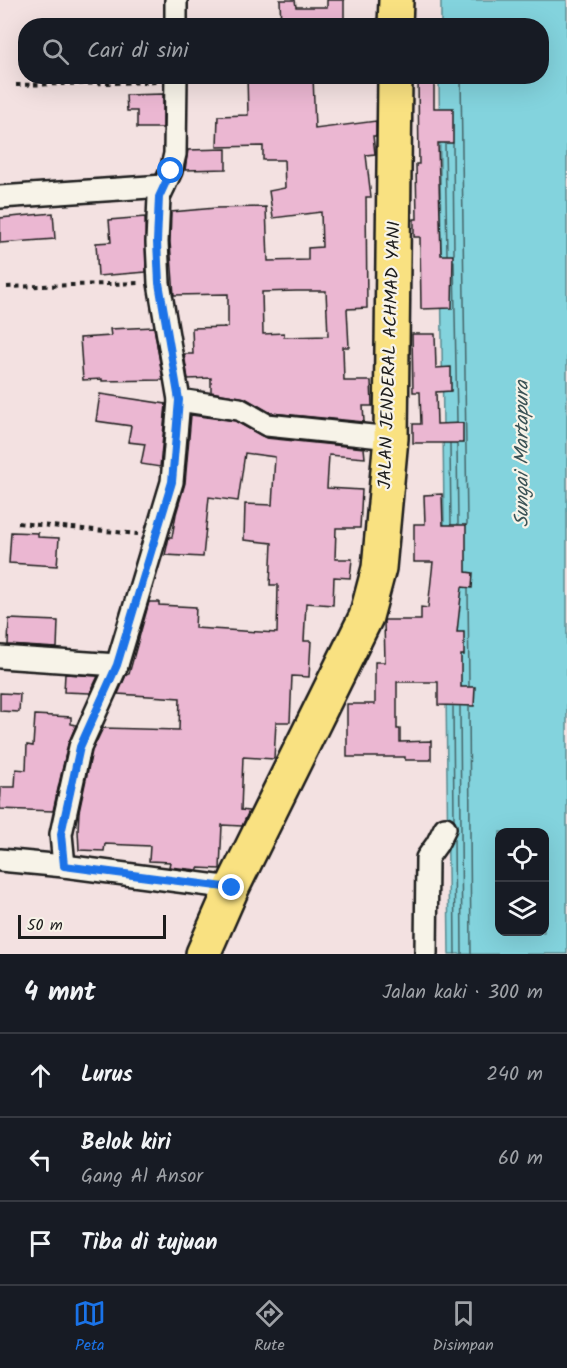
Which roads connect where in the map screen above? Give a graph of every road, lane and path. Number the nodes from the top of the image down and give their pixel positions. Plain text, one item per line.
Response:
1 (176, 0) edge
2 (396, 0) edge
3 (176, 18) edge
4 (395, 18) edge
5 (43, 84) edge
6 (176, 84) edge
7 (395, 84) edge
8 (16, 85) dead end
9 (164, 186) junction
10 (0, 197) edge
11 (159, 283) junction
12 (7, 287) dead end
13 (179, 400) junction
14 (391, 438) junction
15 (18, 524) dead end
16 (156, 536) junction
17 (0, 657) edge
18 (117, 665) junction
19 (445, 828) dead end
20 (0, 860) edge
21 (64, 866) junction
22 (232, 888) junction
23 (203, 954) edge
24 (426, 954) edge

1 - 3 street
2 - 4 highway
5 - 8 path
6 - 9 street
7 - 14 highway, JALAN JENDERAL ACHMAD YANI
9 - 10 street
9 - 11 street
11 - 12 path
11 - 13 street
13 - 14 street
13 - 16 street
14 - 22 highway, JALAN JENDERAL ACHMAD YANI
15 - 16 path
16 - 18 street
17 - 18 street
18 - 21 street
19 - 24 street
20 - 21 street
21 - 22 street
22 - 23 highway, JALAN JENDERAL ACHMAD YANI

